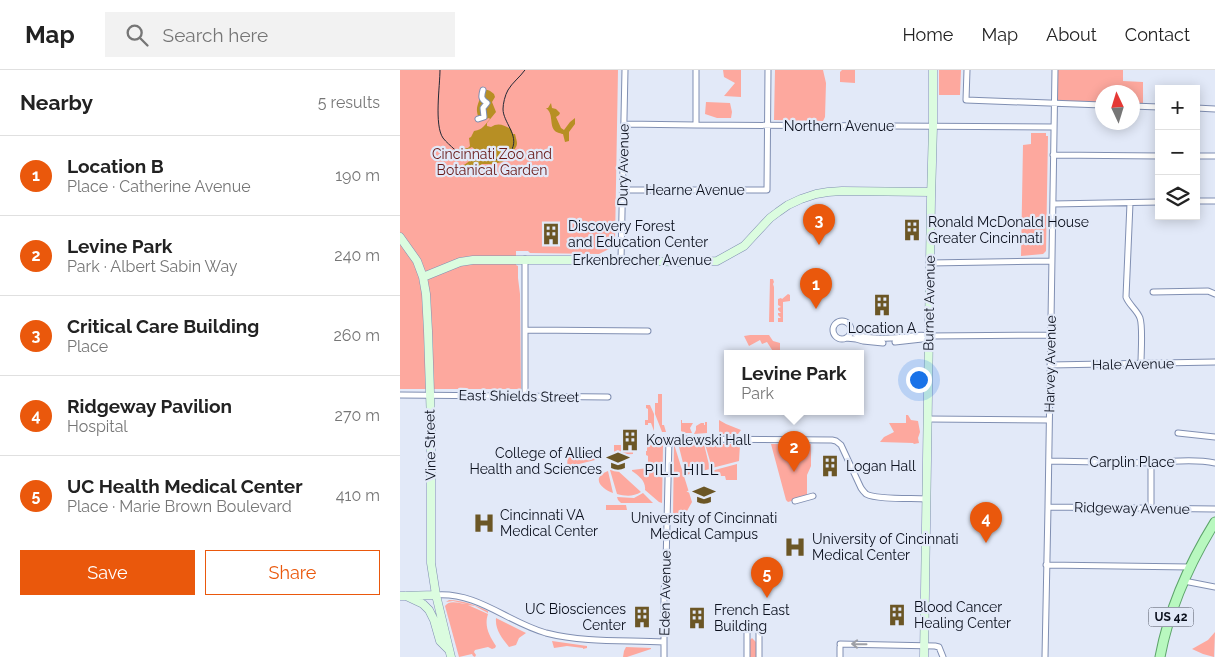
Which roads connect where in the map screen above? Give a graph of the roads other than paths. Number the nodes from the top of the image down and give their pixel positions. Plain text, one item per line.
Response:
1 (625, 70) edge
2 (696, 70) edge
3 (768, 70) edge
4 (933, 70) edge
5 (967, 70) edge
6 (1054, 70) edge
7 (483, 90) dead end
8 (1054, 103) junction
9 (1095, 105) edge
10 (1140, 106) edge
11 (1155, 107) edge
12 (1200, 108) edge
13 (1215, 109) edge
14 (478, 119) dead end
15 (624, 124) junction
16 (696, 125) junction
17 (768, 125) junction
18 (934, 126) junction
19 (1054, 127) junction
20 (1053, 155) junction
21 (1155, 156) edge
22 (1200, 156) edge
23 (1215, 156) edge
24 (623, 189) junction
25 (931, 192) junction
26 (1215, 200) edge
27 (1200, 201) edge
28 (1155, 202) edge
29 (1130, 203) junction
30 (1053, 204) junction
31 (400, 237) edge
32 (525, 260) junction
33 (622, 260) junction
34 (1052, 260) junction
35 (930, 263) junction
36 (423, 277) junction
37 (1152, 292) dead end
38 (1215, 294) edge
39 (526, 330) junction
40 (648, 331) dead end
41 (851, 331) junction
42 (1051, 335) junction
43 (929, 336) junction
44 (846, 338) junction
45 (895, 342) dead end
46 (883, 343) dead end
47 (1215, 362) edge
48 (1141, 364) junction
49 (1050, 365) junction
50 (400, 395) edge
51 (430, 396) junction
52 (525, 397) junction
53 (608, 397) dead end
54 (928, 419) junction
55 (1049, 420) junction
56 (1178, 433) dead end
57 (1215, 437) edge
58 (1049, 462) junction
59 (1215, 463) edge
60 (1151, 464) junction
61 (813, 496) dead end
62 (926, 499) junction
63 (795, 501) dead end
64 (1048, 508) junction
65 (1150, 508) junction
66 (1215, 509) edge
67 (1215, 522) edge
68 (1046, 565) junction
69 (1190, 567) junction
70 (1183, 581) junction
71 (1215, 588) edge
72 (436, 595) junction
73 (403, 596) edge
74 (748, 629) dead end
75 (759, 633) dead end
76 (664, 642) junction
77 (924, 645) junction
78 (450, 654) edge
79 (664, 657) edge
80 (747, 657) edge
81 (759, 657) edge
82 (840, 657) edge
83 (924, 657) edge
84 (943, 657) edge
85 (1045, 657) edge
86 (1160, 657) edge

1 - 15 street, Dury Avenue
2 - 16 street
3 - 17 street
4 - 18 street, Burnet Avenue
5 - 8 street
6 - 8 street, Harvey Avenue
7 - 14 street
8 - 9 street
8 - 19 street, Harvey Avenue
10 - 11 street
12 - 13 street
15 - 16 street, Northern Avenue
15 - 24 street, Dury Avenue
16 - 17 street, Northern Avenue
17 - 18 street, Northern Avenue
17 - 24 street, Hearne Avenue
18 - 19 street, Northern Avenue
18 - 25 street, Burnet Avenue
19 - 20 street, Harvey Avenue
20 - 21 street
20 - 30 street, Harvey Avenue
22 - 23 street
24 - 33 street, Dury Avenue
25 - 33 street, Erkenbrecher Avenue
25 - 35 street, Burnet Avenue
26 - 27 street
28 - 29 street
29 - 30 street
29 - 48 street
30 - 34 street, Harvey Avenue
31 - 36 street, Vine Street
32 - 33 street, Erkenbrecher Avenue
32 - 36 street, Erkenbrecher Avenue
32 - 39 street
34 - 35 street
34 - 42 street, Harvey Avenue
35 - 43 street, Burnet Avenue
36 - 51 street, Vine Street
37 - 38 street
39 - 40 street
39 - 52 street
41 - 43 street
41 - 44 street
41 - 44 street
42 - 43 street
42 - 49 street, Harvey Avenue
43 - 45 street
43 - 54 street, Burnet Avenue
44 - 46 street
47 - 48 street, Hale Avenue
48 - 49 street, Hale Avenue
49 - 55 street, Harvey Avenue
50 - 51 street, East Shields Street
51 - 52 street, East Shields Street
51 - 72 street, Vine Street
52 - 53 street, East Shields Street
54 - 55 street
54 - 62 street, Burnet Avenue
55 - 58 street, Harvey Avenue
56 - 57 street
58 - 60 street, Carplin Place
58 - 64 street, Harvey Avenue
59 - 60 street, Carplin Place
60 - 65 street
61 - 63 street
62 - 76 street, Eden Avenue
62 - 77 street, Burnet Avenue
64 - 65 street, Ridgeway Avenue
64 - 68 street, Harvey Avenue
65 - 66 street, Ridgeway Avenue
67 - 69 main road, US 42
68 - 69 street
68 - 85 street, Harvey Avenue
69 - 70 main road, US 42
70 - 71 street
70 - 86 main road, US 42
72 - 73 street
72 - 76 street
72 - 78 street, Vine Street
73 - 78 street
74 - 80 street
75 - 81 street
76 - 79 street, Eden Avenue
77 -> 82 street
77 - 83 street, Burnet Avenue
77 - 84 street

